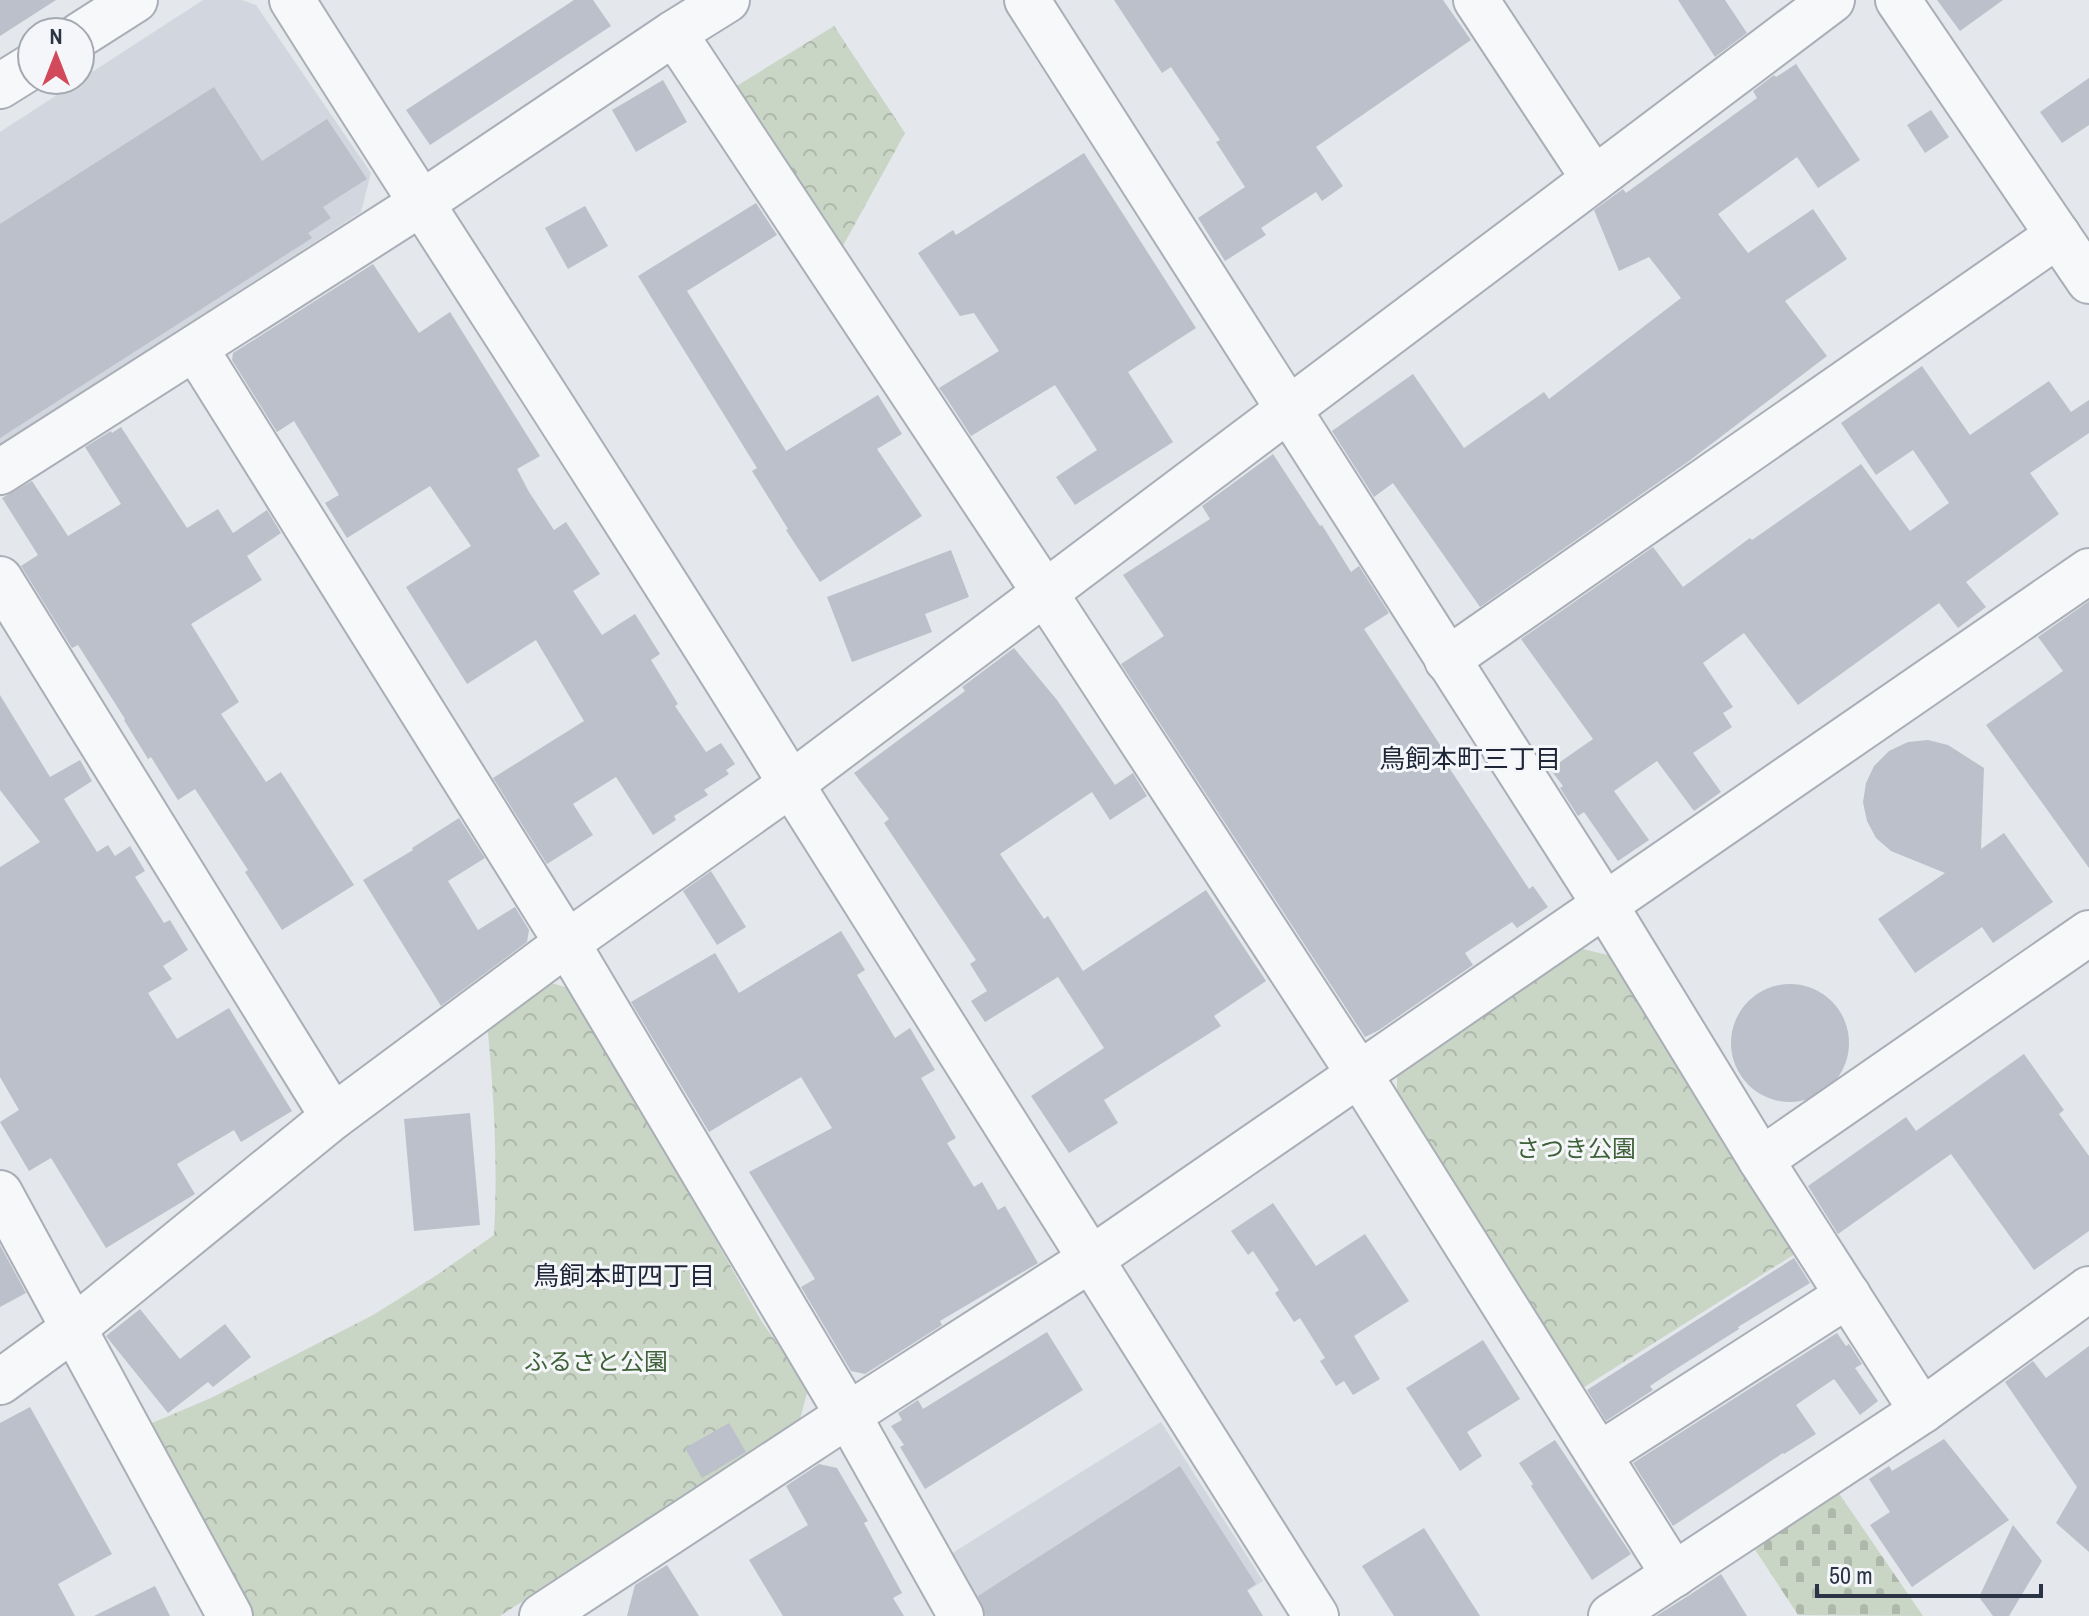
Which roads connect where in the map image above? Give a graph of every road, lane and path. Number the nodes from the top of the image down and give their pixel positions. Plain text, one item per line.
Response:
1 (135, 0) edge
2 (292, 0) edge
3 (727, 0) edge
4 (1027, 0) edge
5 (1476, 0) edge
6 (1832, 0) edge
7 (1898, 0) edge
8 (96, 25) edge
9 (674, 33) junction
10 (1594, 179) junction
11 (420, 204) junction
12 (2058, 235) junction
13 (2089, 281) edge
14 (195, 348) junction
15 (1287, 410) junction
16 (0, 472) edge
17 (2089, 571) edge
18 (0, 579) edge
19 (1045, 593) junction
20 (1447, 660) junction
21 (791, 784) junction
22 (1605, 905) junction
23 (2089, 933) edge
24 (567, 943) junction
25 (1359, 1074) junction
26 (333, 1117) junction
27 (1761, 1160) junction
28 (0, 1193) edge
29 (1091, 1259) junction
30 (2089, 1289) edge
31 (1848, 1295) junction
32 (74, 1328) junction
33 (0, 1382) edge
34 (1922, 1411) junction
35 (848, 1415) junction
36 (1599, 1455) junction
37 (1674, 1575) junction
38 (569, 1609) edge
39 (230, 1616) edge
40 (961, 1616) edge
41 (1316, 1616) edge
42 (1611, 1616) edge

1 - 8 street
2 - 11 street
3 - 9 street
4 - 15 street
5 - 10 street
6 - 10 street
7 - 12 street
9 - 11 street
9 - 19 street
10 - 15 street
11 - 14 street
11 - 21 street
12 - 13 street
12 - 20 street
14 - 16 street
14 - 24 street
15 - 19 street
15 - 20 street
17 - 22 street
18 - 26 street
19 - 21 street
19 - 25 street
20 - 22 street
21 - 24 street
21 - 29 street
22 - 25 street
22 - 27 street
23 - 27 street
24 - 26 street
24 - 35 street
25 - 29 street
25 - 36 street
26 - 32 street
27 - 31 street
28 - 32 street
29 - 35 street
29 - 41 street
30 - 34 street
31 - 34 street
31 - 36 street
32 - 33 street
32 - 39 street
34 - 37 street
35 - 38 street
35 - 40 street
36 - 37 street
37 - 42 street

